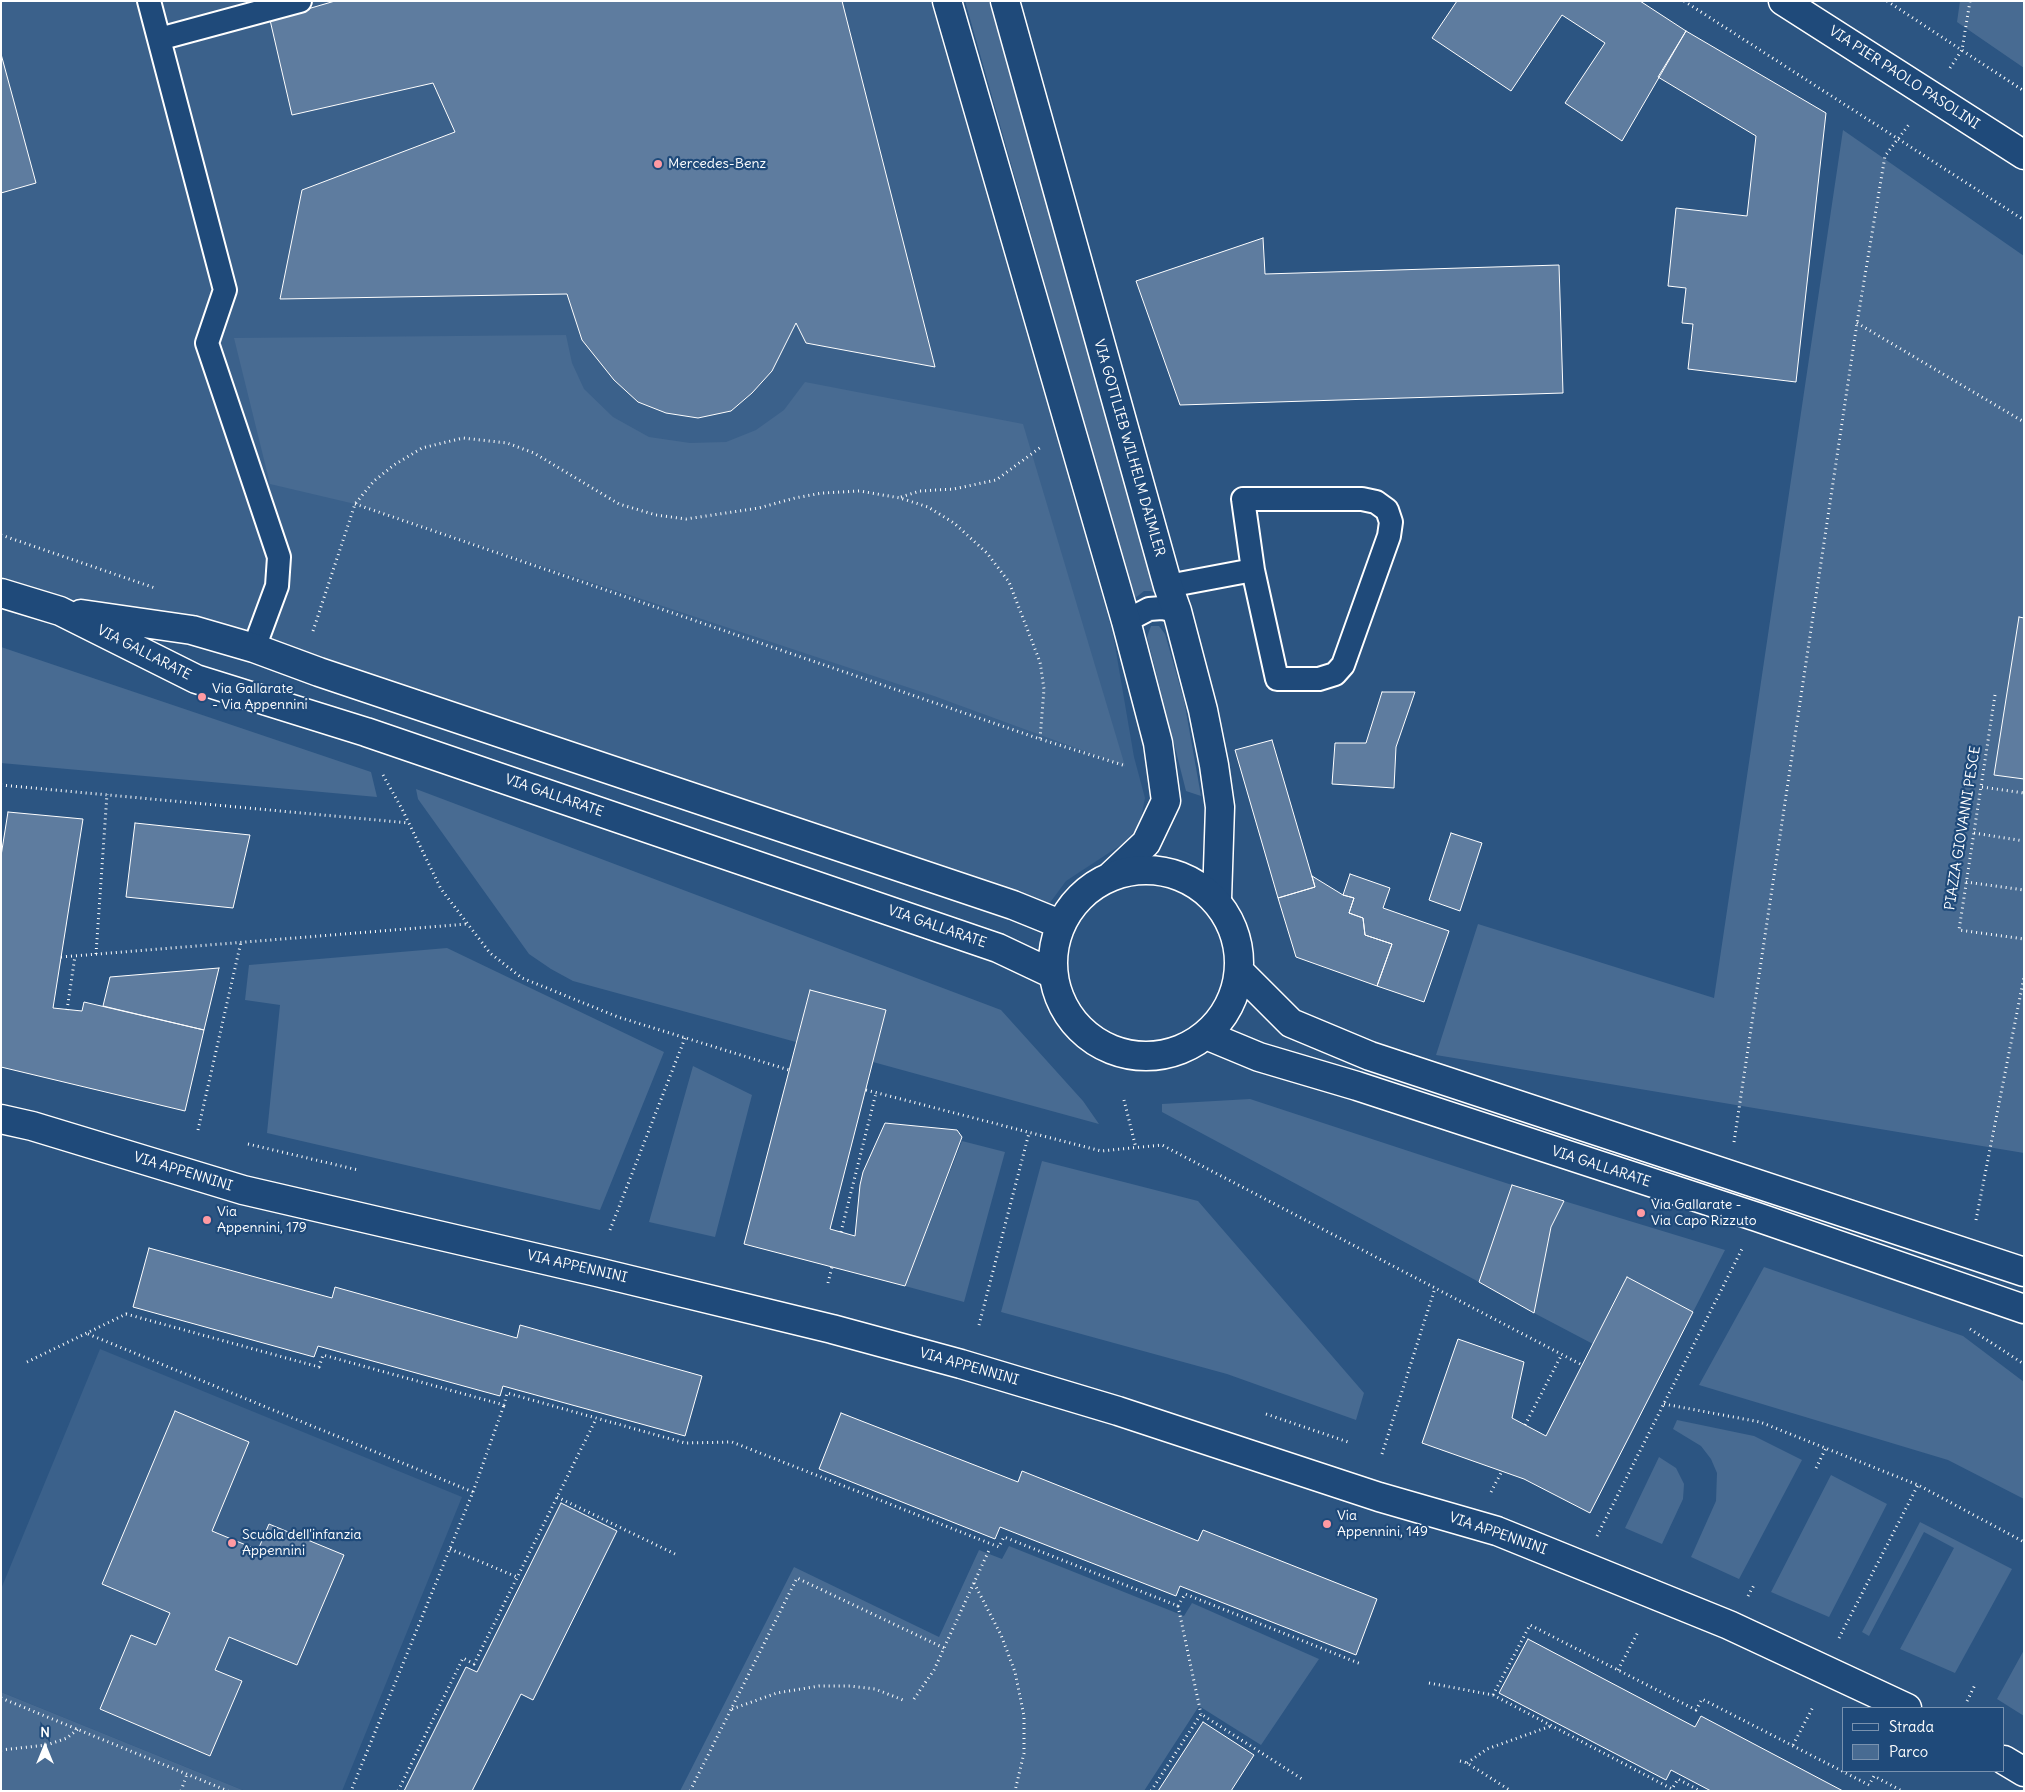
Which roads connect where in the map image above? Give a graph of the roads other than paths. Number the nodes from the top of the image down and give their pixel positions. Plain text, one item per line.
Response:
1 (149, 1) edge
2 (300, 1) edge
3 (947, 1) edge
4 (1005, 1) edge
5 (1784, 1) edge
6 (159, 39) junction
7 (2024, 155) edge
8 (1253, 570) junction
9 (1, 593) edge
10 (1173, 599) junction
11 (60, 611) junction
12 (1126, 621) junction
13 (254, 648) junction
14 (1112, 874) junction
15 (1217, 899) junction
16 (1060, 924) junction
17 (1241, 973) junction
18 (1053, 974) junction
19 (1206, 1035) junction
20 (1, 1119) edge
21 (2024, 1272) edge
22 (2024, 1310) edge
23 (1905, 1707) edge
24 (2005, 1761) edge
25 (2024, 1772) edge

1 - 6 lane
2 - 6 lane
3 - 12 main road
4 - 10 main road, VIA GOTTLIEB WILHELM DAIMLER
5 - 7 main road, VIA PIER PAOLO PASOLINI
6 - 13 lane
8 - 8 lane
8 - 10 lane
9 - 11 main road, VIA GALLARATE
10 - 12 lane
10 - 15 main road, VIA GOTTLIEB WILHELM DAIMLER
11 - 13 main road, VIA GALLARATE
11 - 18 main road, VIA GALLARATE
12 - 14 main road
13 - 16 main road, VIA GALLARATE
14 - 15 main road
14 - 16 main road
15 - 17 main road
16 - 18 main road
17 - 19 main road
17 - 21 main road
18 - 19 main road
19 - 22 main road, VIA GALLARATE
20 - 23 main road, VIA APPENNINI
24 - 25 main road

